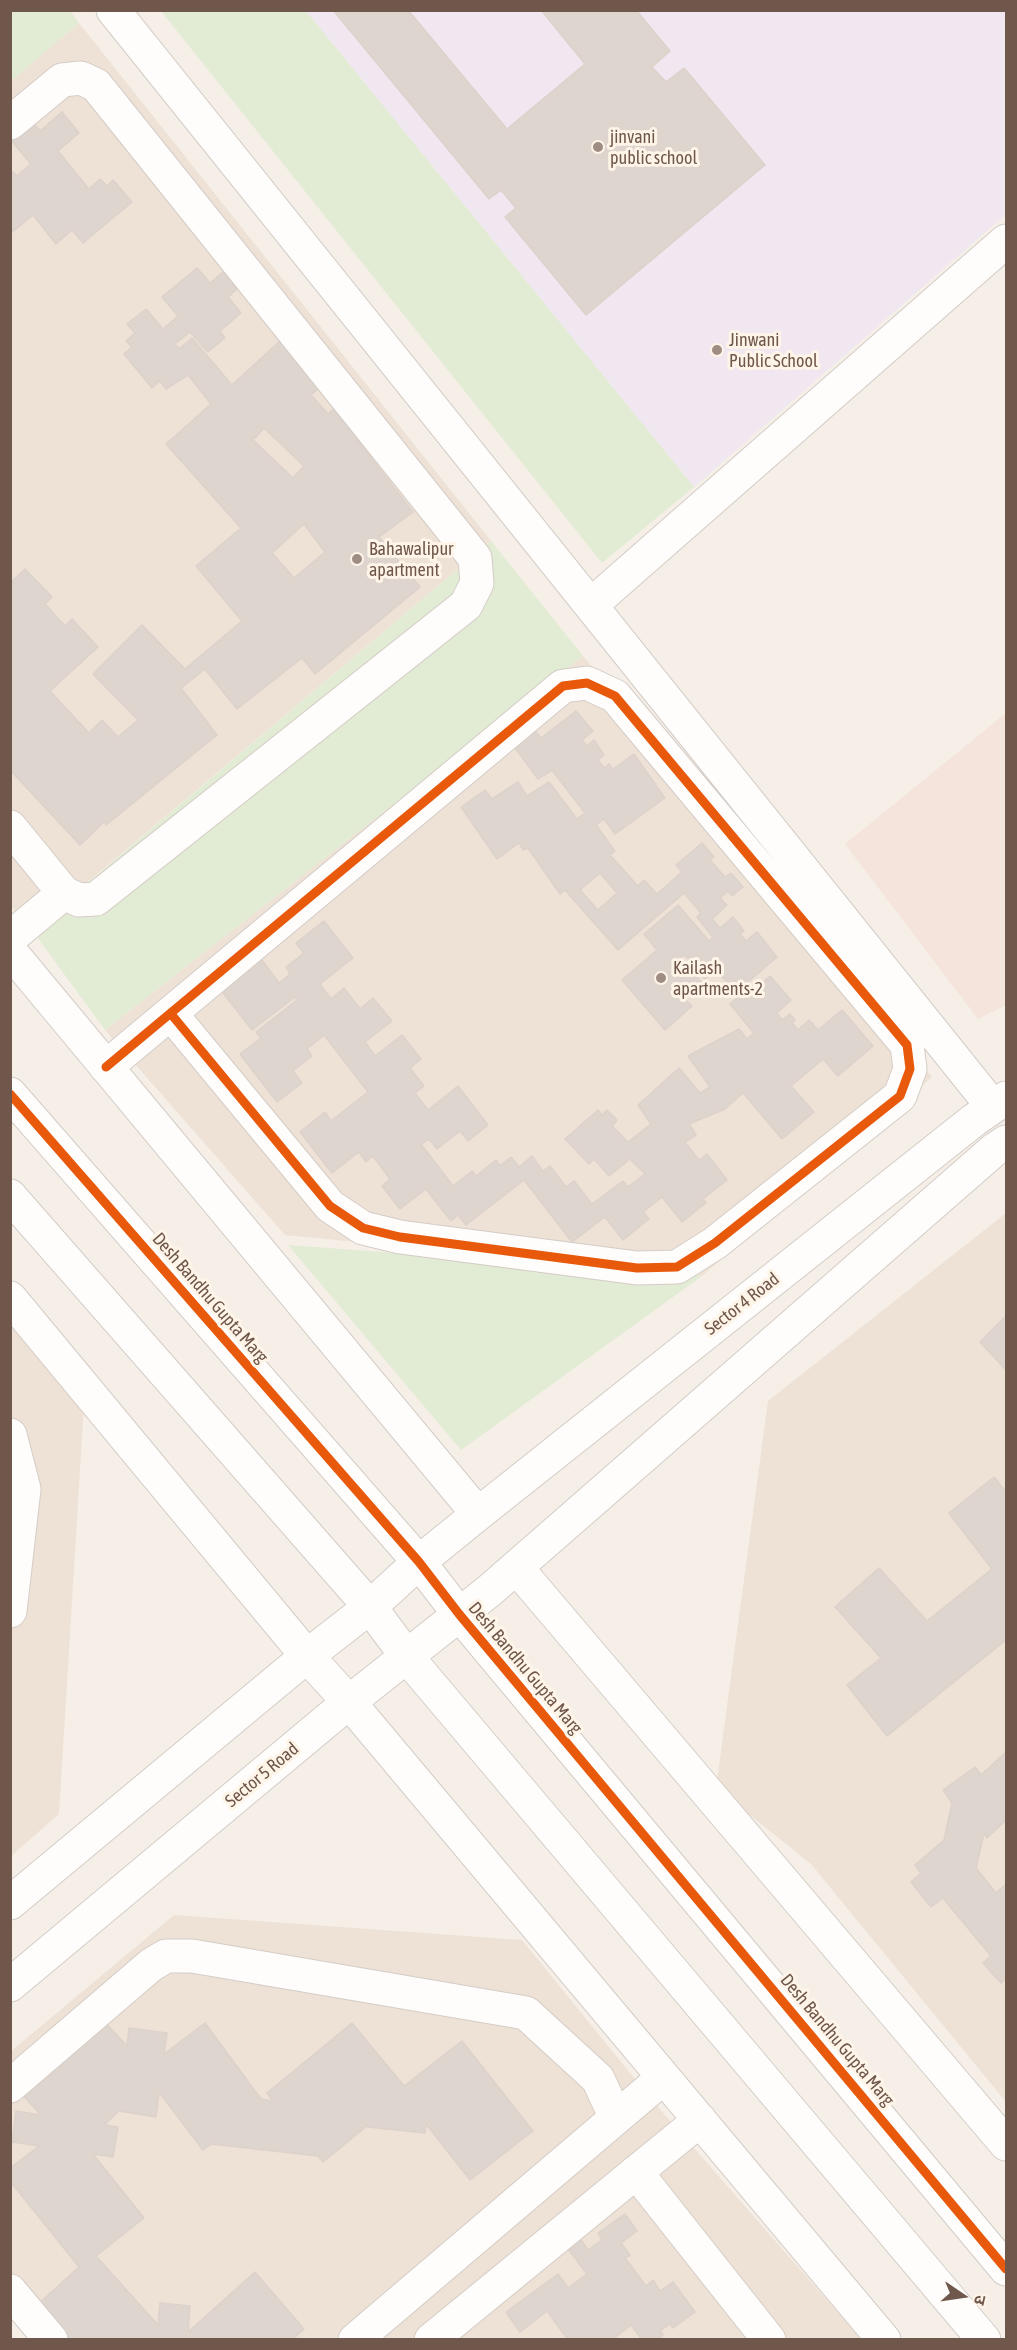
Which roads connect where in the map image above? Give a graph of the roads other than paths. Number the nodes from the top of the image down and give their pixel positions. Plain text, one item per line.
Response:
1 (113, 10) edge
2 (10, 123) edge
3 (1006, 241) edge
4 (591, 605) junction
5 (10, 827) edge
6 (64, 893) junction
7 (13, 956) edge
8 (171, 1014) junction
9 (106, 1067) junction
10 (10, 1094) edge
11 (1000, 1102) edge
12 (1006, 1142) edge
13 (10, 1196) edge
14 (10, 1298) edge
15 (10, 1435) edge
16 (478, 1514) junction
17 (418, 1562) junction
18 (516, 1567) junction
19 (370, 1607) junction
20 (10, 1611) edge
21 (459, 1614) junction
22 (307, 1656) junction
23 (408, 1658) junction
24 (349, 1702) junction
25 (10, 1903) edge
26 (10, 1985) edge
27 (663, 2078) junction
28 (10, 2086) edge
29 (616, 2118) junction
30 (700, 2120) junction
31 (1006, 2144) edge
32 (636, 2172) junction
33 (1006, 2269) edge
34 (10, 2290) edge
35 (51, 2340) edge
36 (355, 2340) edge
37 (431, 2340) edge
38 (769, 2340) edge
39 (884, 2340) edge
40 (984, 2340) edge

1 - 4 street
2 - 6 street
3 - 4 street
4 - 11 street
5 - 6 street
6 - 7 street
7 - 9 street
8 - 8 street
8 - 9 street
9 - 16 street
10 - 17 street, Desh Bandhu Gupta Marg
11 - 16 street, Sector 4 Road
12 - 18 street
13 - 19 street
14 - 22 street
15 - 20 street
16 - 17 street
17 - 19 street
17 - 21 street, Desh Bandhu Gupta Marg
18 - 21 street, Sector 5 Road
18 - 31 street
19 - 22 street
19 - 23 street
21 - 23 street, Sector 5 Road
21 - 33 street, Desh Bandhu Gupta Marg
22 - 24 street
22 - 25 street
23 - 24 street, Sector 5 Road
23 - 40 street
24 - 26 street, Sector 5 Road
24 - 27 street
27 - 29 street
27 - 30 street
28 - 29 street
29 - 36 street
30 - 32 street
30 - 39 street
32 - 37 street
32 - 38 street
34 - 35 street

